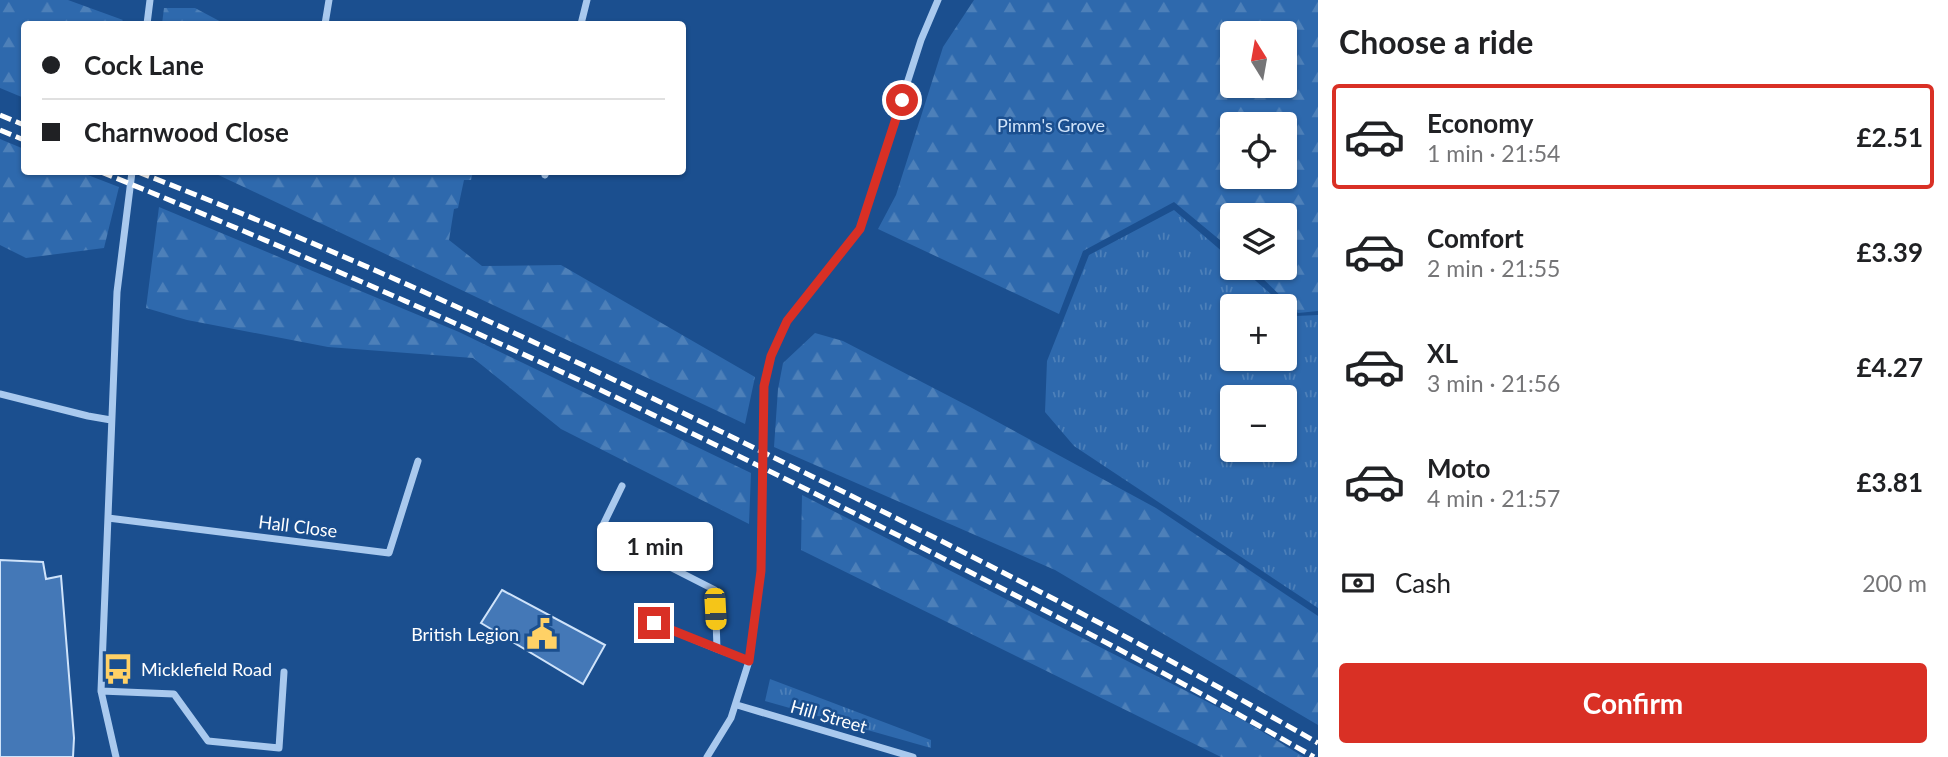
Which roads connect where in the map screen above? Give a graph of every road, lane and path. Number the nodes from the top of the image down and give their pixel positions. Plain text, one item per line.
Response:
1 (150, 0) edge
2 (329, 0) edge
3 (587, 0) edge
4 (938, 0) edge
5 (147, 21) edge
6 (326, 21) edge
7 (582, 21) edge
8 (132, 175) edge
9 (0, 394) edge
10 (111, 419) junction
11 (418, 461) dead end
12 (622, 486) dead end
13 (108, 518) junction
14 (654, 623) dead end
15 (717, 649) junction
16 (749, 661) junction
17 (284, 672) dead end
18 (102, 691) junction
19 (737, 705) junction
20 (116, 757) edge
21 (707, 757) edge
22 (913, 757) edge

1 - 5 street
2 - 6 street
3 - 7 street
4 - 16 street
8 - 10 street
9 - 10 street
10 - 13 street
11 - 13 street, Hall Close
12 - 15 street
13 - 18 street
14 - 15 street
15 - 16 street
16 - 19 street
17 - 18 street
18 - 20 street
19 - 21 street
19 - 22 street, Hill Street

